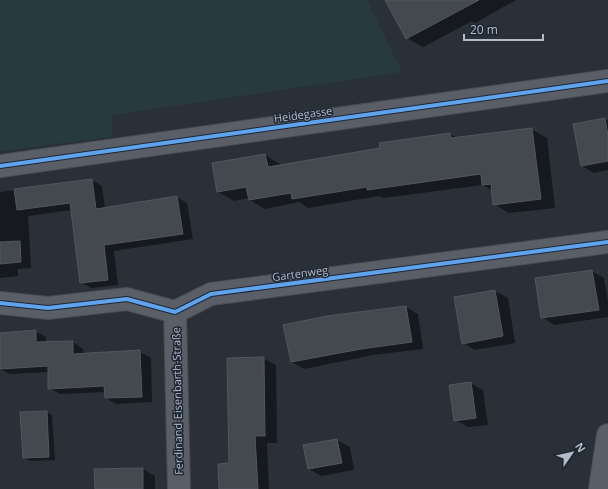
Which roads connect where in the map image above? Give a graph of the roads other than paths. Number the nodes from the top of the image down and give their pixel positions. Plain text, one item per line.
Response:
1 (608, 81) edge
2 (0, 166) edge
3 (608, 242) edge
4 (0, 304) edge
5 (174, 312) junction
6 (608, 435) edge
7 (179, 489) edge
8 (600, 489) edge

1 - 2 street, Heidegasse
3 - 5 street, Gartenweg
4 - 5 street
5 - 7 street, Ferdinand-Eisenbarth-Straße
6 - 8 street

